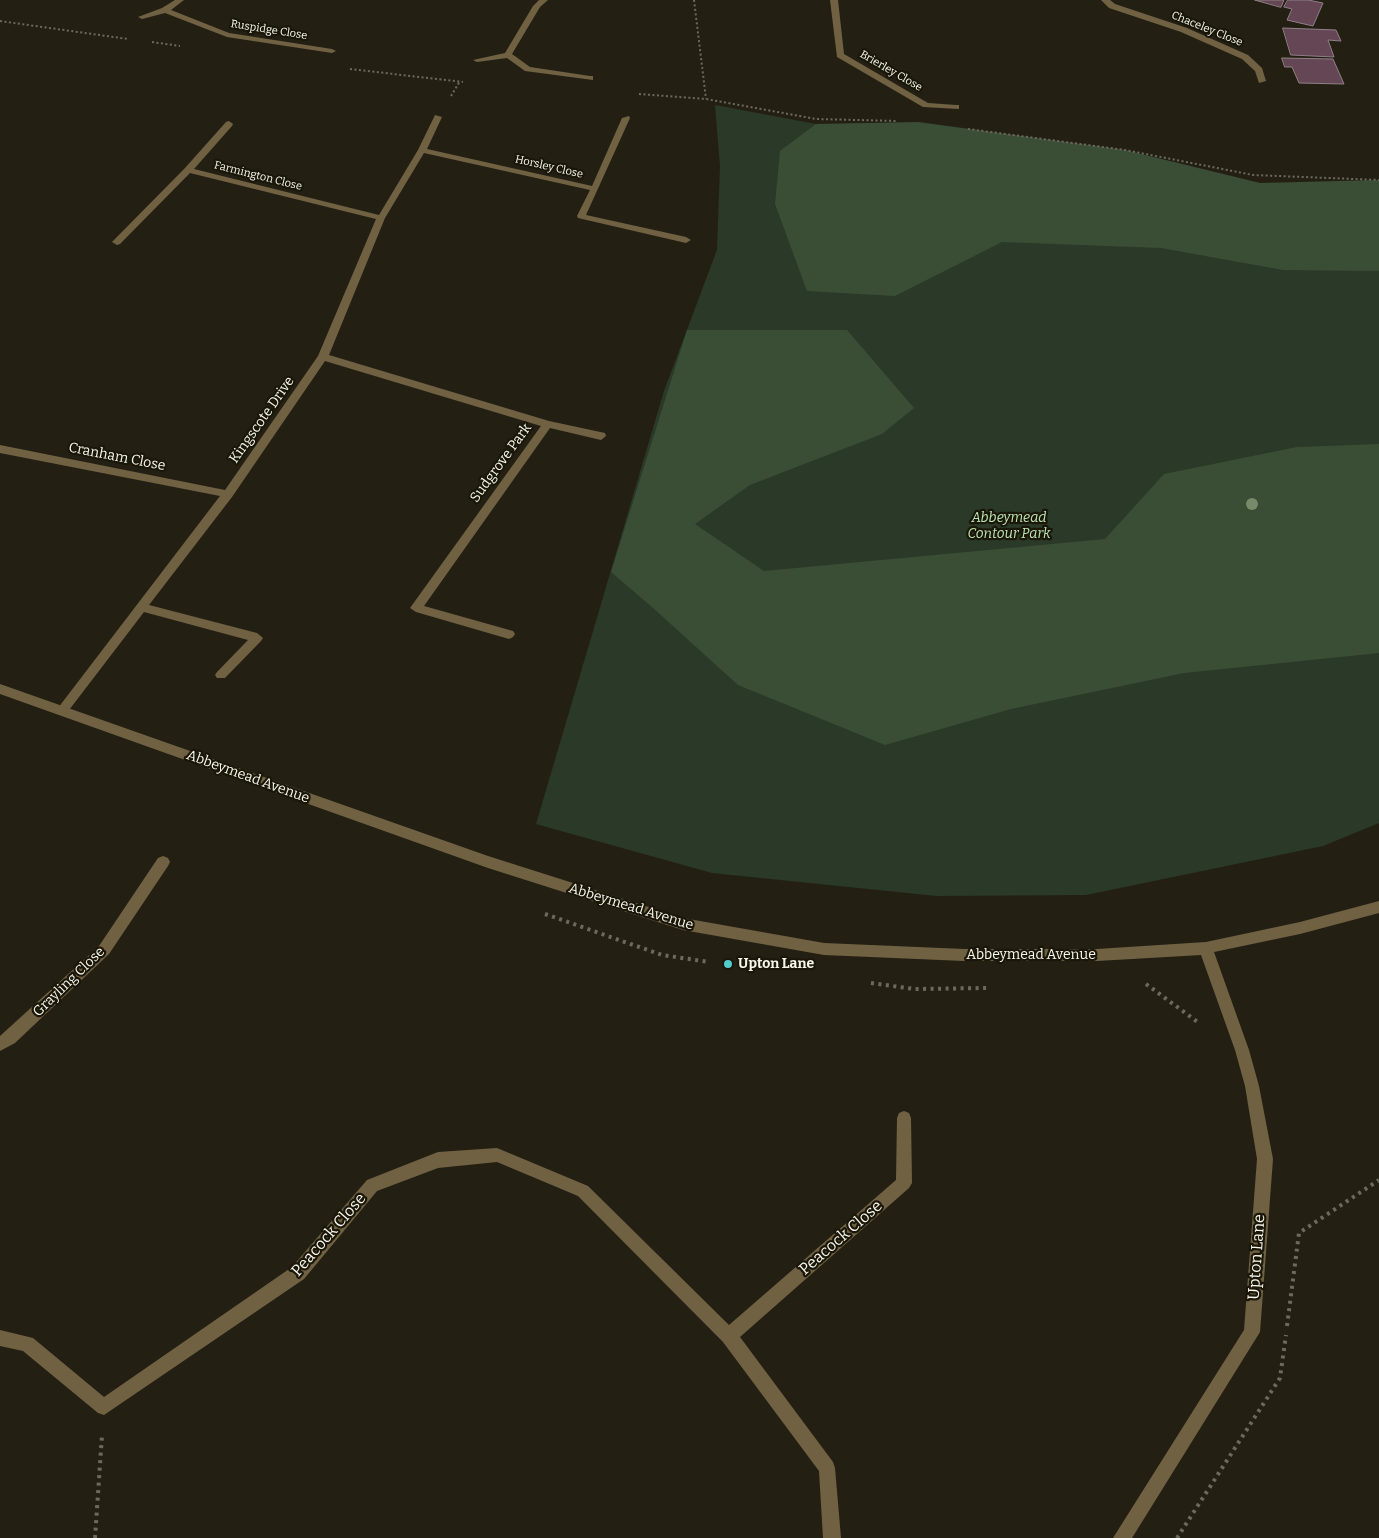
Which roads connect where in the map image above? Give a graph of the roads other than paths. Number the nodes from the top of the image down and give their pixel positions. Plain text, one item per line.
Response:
1 (180, 0) edge
2 (544, 0) edge
3 (834, 0) edge
4 (1105, 0) edge
5 (165, 10) junction
6 (142, 17) dead end
7 (332, 51) dead end
8 (508, 54) junction
9 (477, 60) dead end
10 (590, 78) dead end
11 (1262, 81) dead end
12 (956, 107) dead end
13 (438, 117) dead end
14 (626, 118) dead end
15 (229, 124) dead end
16 (422, 150) junction
17 (188, 170) junction
18 (595, 188) junction
19 (381, 218) junction
20 (686, 240) dead end
21 (117, 242) dead end
22 (323, 357) junction
23 (548, 424) junction
24 (601, 436) dead end
25 (0, 449) edge
26 (228, 494) junction
27 (140, 607) junction
28 (509, 634) dead end
29 (221, 675) dead end
30 (0, 689) edge
31 (62, 711) junction
32 (163, 862) dead end
33 (1379, 906) edge
34 (1206, 948) junction
35 (0, 1044) edge
36 (904, 1118) dead end
37 (729, 1336) junction
38 (0, 1338) edge
39 (832, 1538) edge
40 (1122, 1538) edge

1 - 5 street
2 - 8 street
3 - 12 street, Brierley Close
4 - 11 street, Chaceley Close
5 - 6 street
5 - 7 street, Ruspidge Close
8 - 9 street
8 - 10 street
13 - 16 street, Kingscote Drive
14 - 18 street
15 - 17 street, Farmington Close
16 - 18 street, Horsley Close
16 - 19 street, Kingscote Drive
17 - 19 street, Farmington Close
17 - 21 street
18 - 20 street, Horsley Close
19 - 22 street, Kingscote Drive
22 - 23 street, Sudgrove Park
22 - 26 street, Kingscote Drive
23 - 24 street
23 - 28 street, Sudgrove Park
25 - 26 street, Cranham Close
26 - 27 street, Kingscote Drive
27 - 29 street
27 - 31 street, Kingscote Drive
30 - 31 street, Abbeymead Avenue
31 - 34 street, Abbeymead Avenue
32 - 35 street, Grayling Close
33 - 34 street, Abbeymead Avenue
34 - 40 street, Upton Lane
36 - 37 street, Peacock Close
37 - 38 street, Peacock Close
37 - 39 street, Peacock Close

